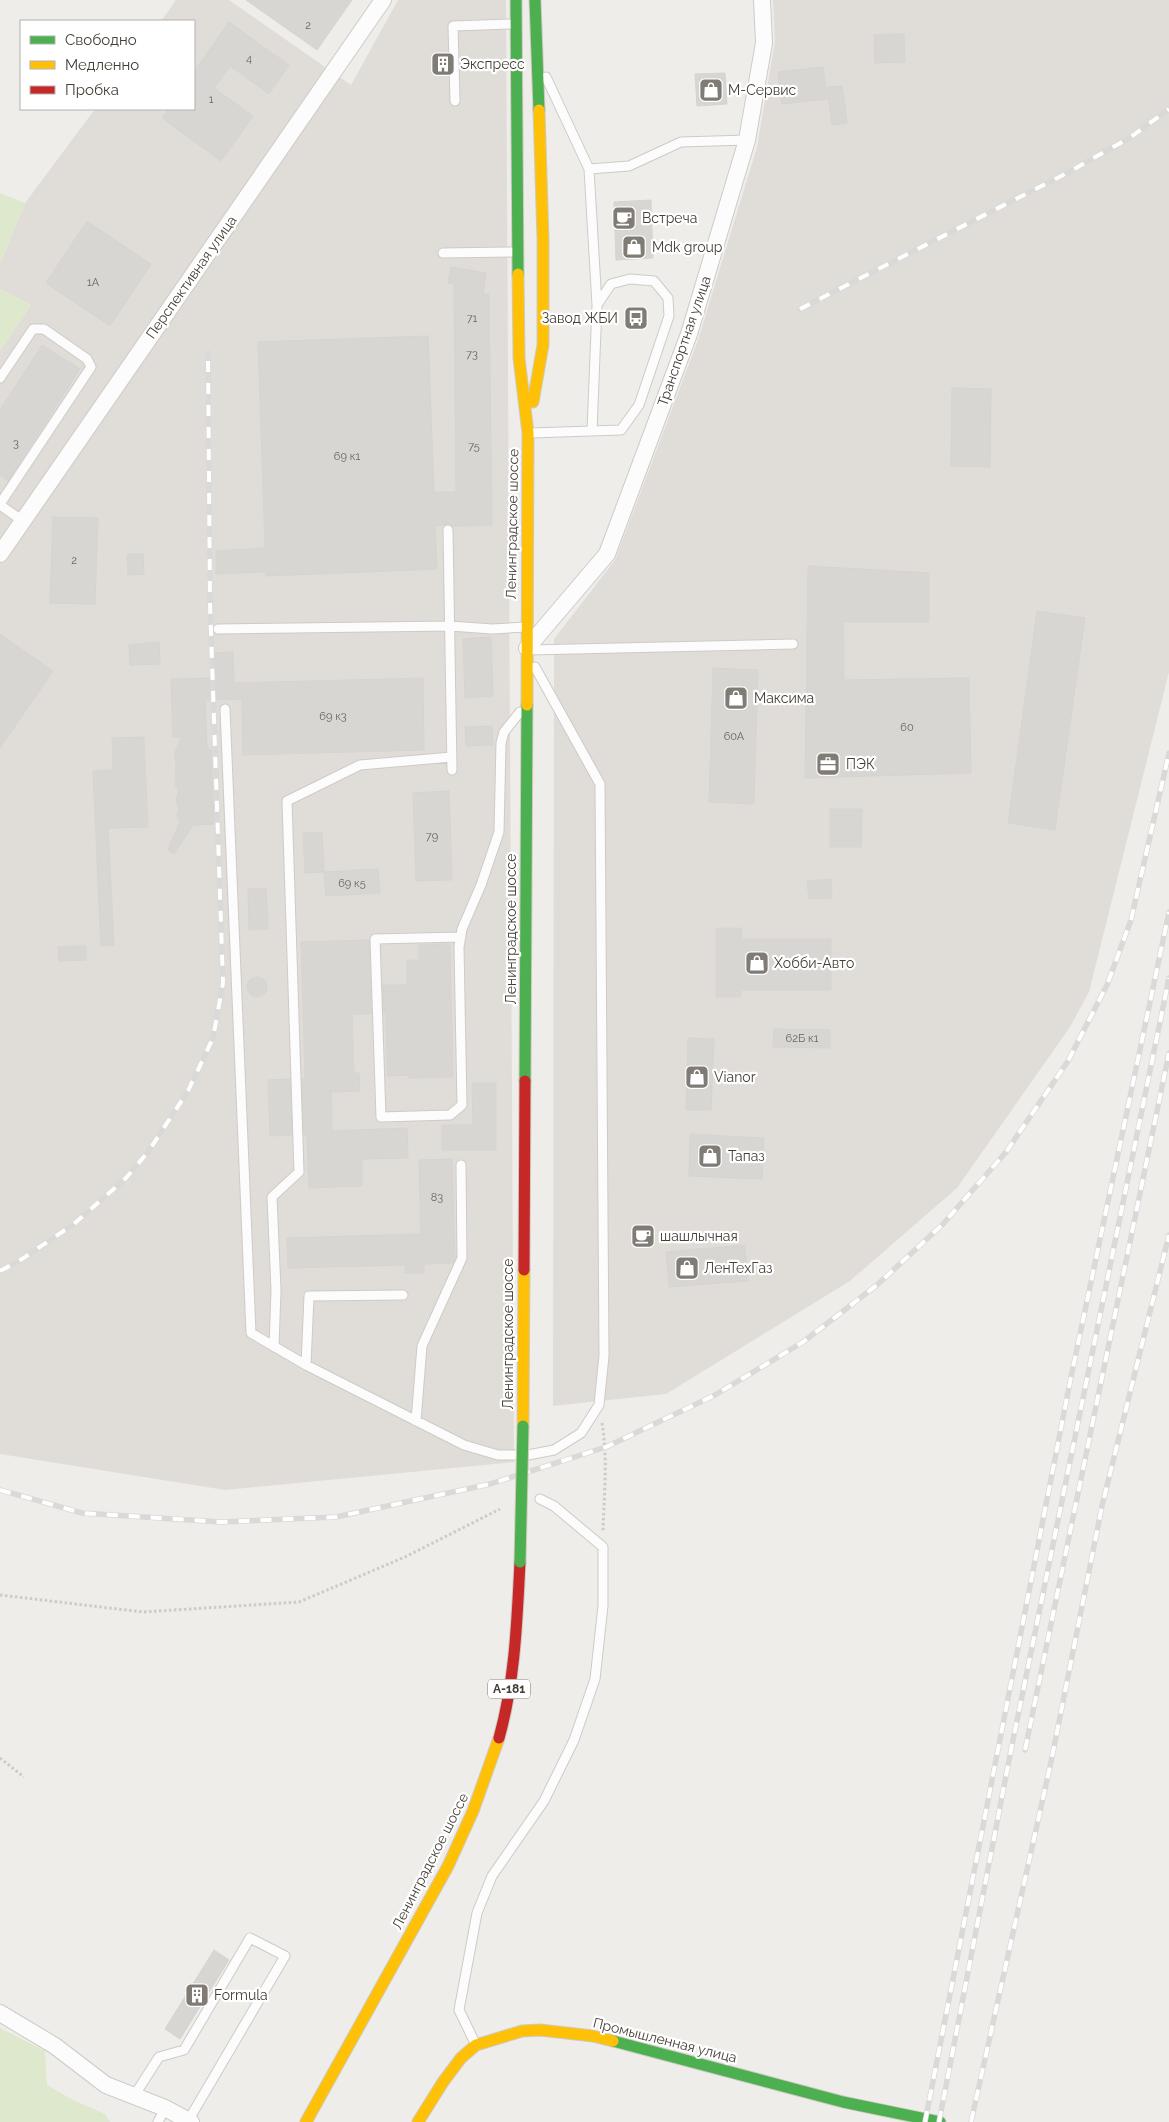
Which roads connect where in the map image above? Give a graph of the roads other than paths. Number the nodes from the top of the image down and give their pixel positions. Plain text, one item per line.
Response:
1 (383, 0) edge
2 (516, 0) edge
3 (535, 0) edge
4 (762, 0) edge
5 (516, 24) junction
6 (536, 55) junction
7 (455, 101) dead end
8 (747, 140) junction
9 (590, 169) junction
10 (518, 252) junction
11 (443, 253) dead end
12 (597, 304) junction
13 (0, 378) edge
14 (592, 431) junction
15 (528, 433) junction
16 (0, 504) edge
17 (23, 521) junction
18 (448, 530) dead end
19 (0, 554) edge
20 (450, 626) junction
21 (526, 626) junction
22 (218, 629) dead end
23 (793, 644) dead end
24 (525, 650) junction
25 (526, 704) junction
26 (225, 709) dead end
27 (452, 757) junction
28 (452, 770) dead end
29 (461, 937) junction
30 (461, 1165) dead end
31 (403, 1295) dead end
32 (274, 1347) junction
33 (306, 1365) junction
34 (416, 1420) junction
35 (540, 1499) dead end
36 (0, 2013) edge
37 (476, 2045) junction
38 (134, 2096) junction
39 (161, 2115) edge
40 (190, 2121) edge
41 (306, 2122) edge
42 (418, 2122) edge
43 (940, 2122) edge

1 - 17 street, Перспективная улица
2 - 5 main road, Ленинградское шоссе
3 - 6 main road, Ленинградское шоссе
4 - 8 street, Транспортная улица
5 - 7 lane
5 - 10 main road, Ленинградское шоссе
6 - 9 lane
6 - 15 main road, Ленинградское шоссе
8 - 9 lane
8 - 24 street, Транспортная улица
9 - 12 lane
10 - 11 lane
10 - 15 main road, Ленинградское шоссе
12 - 14 lane
12 - 14 lane
13 - 16 lane
14 - 15 lane
15 - 21 main road, Ленинградское шоссе
16 - 17 lane
17 - 19 street, Перспективная улица
18 - 20 lane
20 - 21 lane
20 - 22 lane
20 - 27 lane
21 - 24 main road, Ленинградское шоссе
23 - 24 lane
24 - 25 main road, Ленинградское шоссе
24 - 34 lane
25 - 29 lane
25 - 41 main road, Ленинградское шоссе / А-181, bridge
26 - 32 lane
27 - 28 lane
27 - 32 lane
29 - 29 lane
30 - 34 lane
31 - 33 lane
32 - 33 lane
33 - 34 lane
35 - 37 lane
36 - 38 street
37 - 42 main road, Промышленная улица
37 - 43 main road, Промышленная улица
38 - 39 street
38 - 40 lane
39 - 40 street

